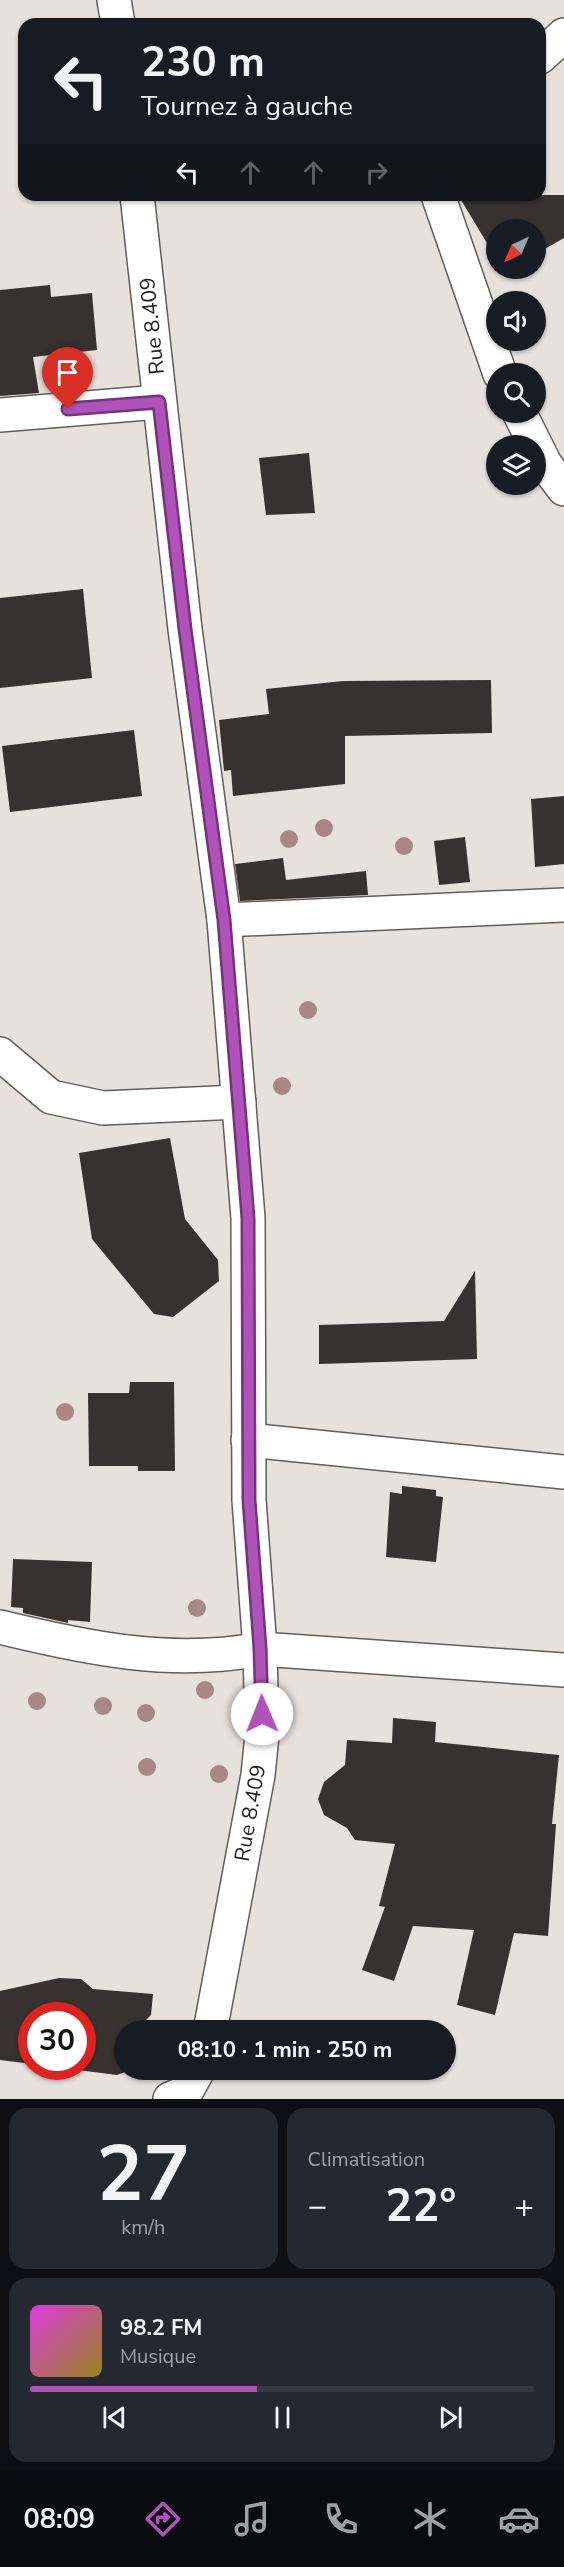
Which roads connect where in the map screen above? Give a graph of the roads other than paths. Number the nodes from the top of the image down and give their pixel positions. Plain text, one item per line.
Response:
1 (114, 0) edge
2 (117, 18) edge
3 (564, 35) edge
4 (546, 52) edge
5 (138, 201) edge
6 (440, 201) edge
7 (496, 363) edge
8 (159, 402) junction
9 (0, 415) edge
10 (524, 423) edge
11 (564, 489) edge
12 (564, 905) edge
13 (224, 920) junction
14 (0, 1054) edge
15 (239, 1102) junction
16 (249, 1440) junction
17 (564, 1472) edge
18 (0, 1627) edge
19 (260, 1648) junction
20 (564, 1670) edge
21 (212, 2020) edge
22 (193, 2080) edge
23 (170, 2099) edge

1 - 2 street
3 - 4 street
5 - 8 street, Rue 8.409
6 - 7 street
8 - 9 street
8 - 13 street, Rue 8.409
10 - 11 street
12 - 13 street
13 - 15 street, Rue 8.409
14 - 15 street
15 - 16 street, Rue 8.409
16 - 17 street
16 - 19 street, Rue 8.409
18 - 19 street
19 - 20 street
19 - 21 street, Rue 8.409
22 - 23 street

